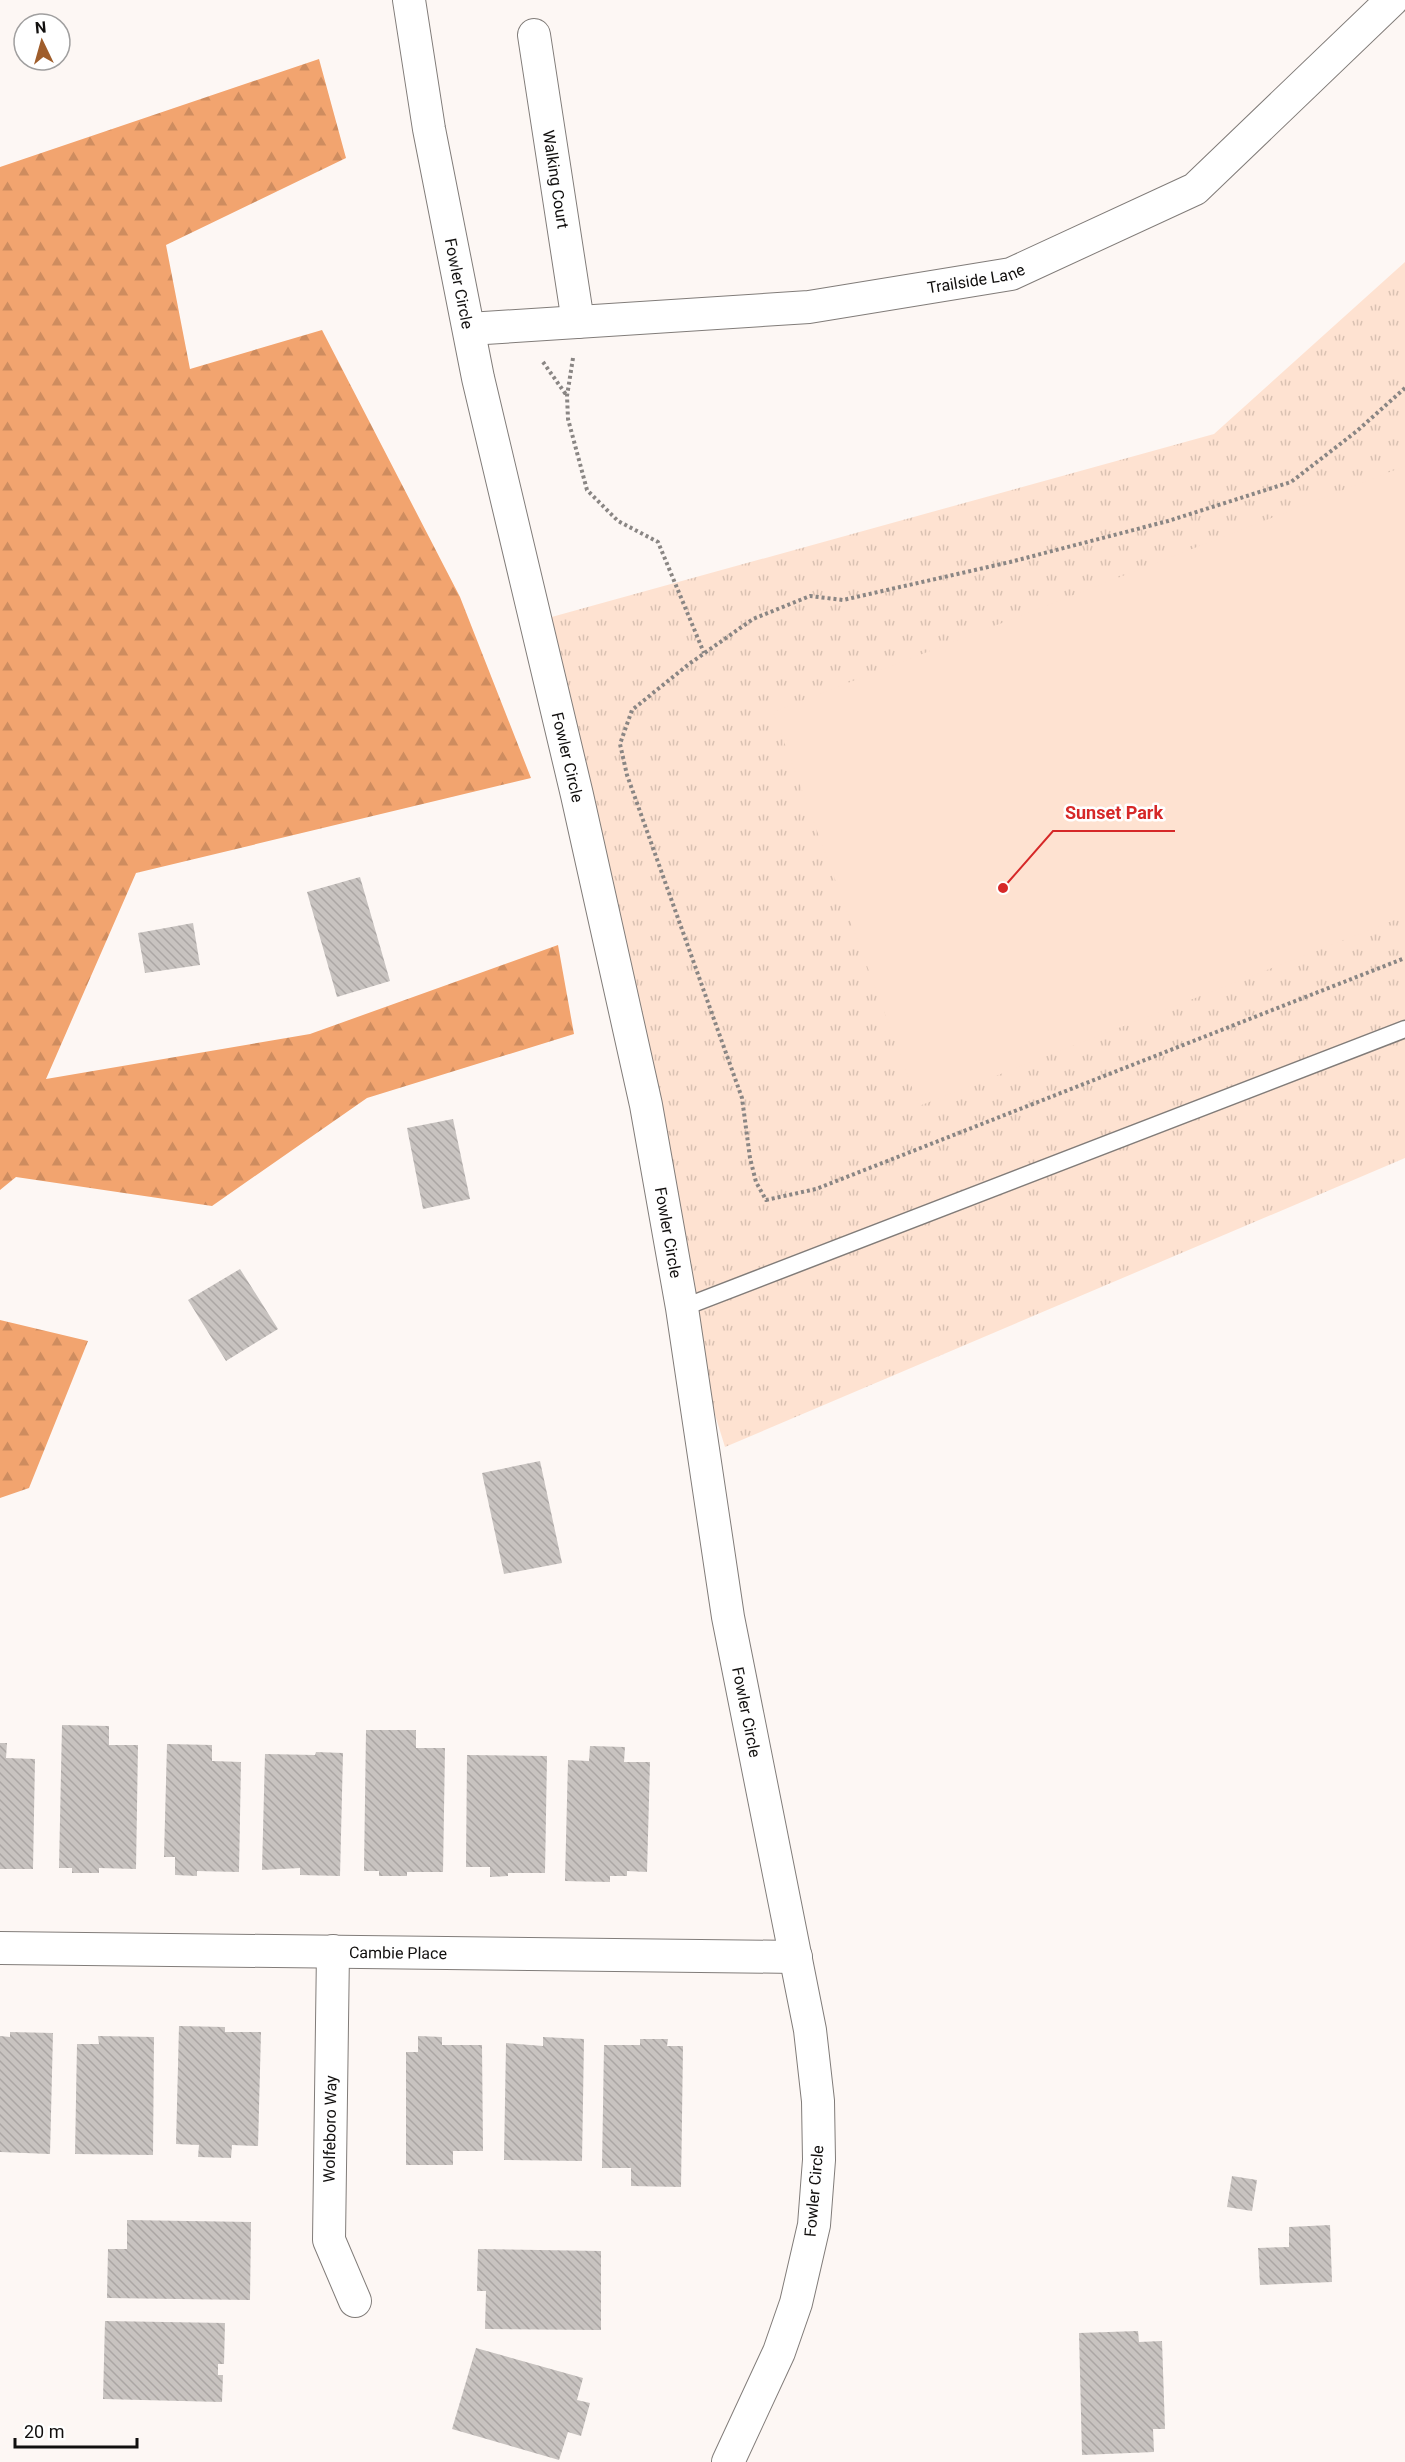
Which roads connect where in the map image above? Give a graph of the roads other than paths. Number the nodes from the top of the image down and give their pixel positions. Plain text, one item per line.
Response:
1 (409, 0) edge
2 (1392, 0) edge
3 (534, 34) dead end
4 (578, 322) junction
5 (469, 329) junction
6 (1405, 1029) edge
7 (682, 1308) junction
8 (0, 1948) edge
9 (333, 1952) junction
10 (796, 1957) junction
11 (355, 2301) dead end
12 (728, 2462) edge

1 - 5 street, Fowler Circle
2 - 4 street, Trailside Lane
3 - 4 street, Walking Court
4 - 5 street, Trailside Lane
5 - 7 street, Fowler Circle
6 - 7 lane
7 - 10 street, Fowler Circle
8 - 9 street, Cambie Place
9 - 10 street, Cambie Place
9 - 11 street, Wolfeboro Way
10 - 12 street, Fowler Circle

